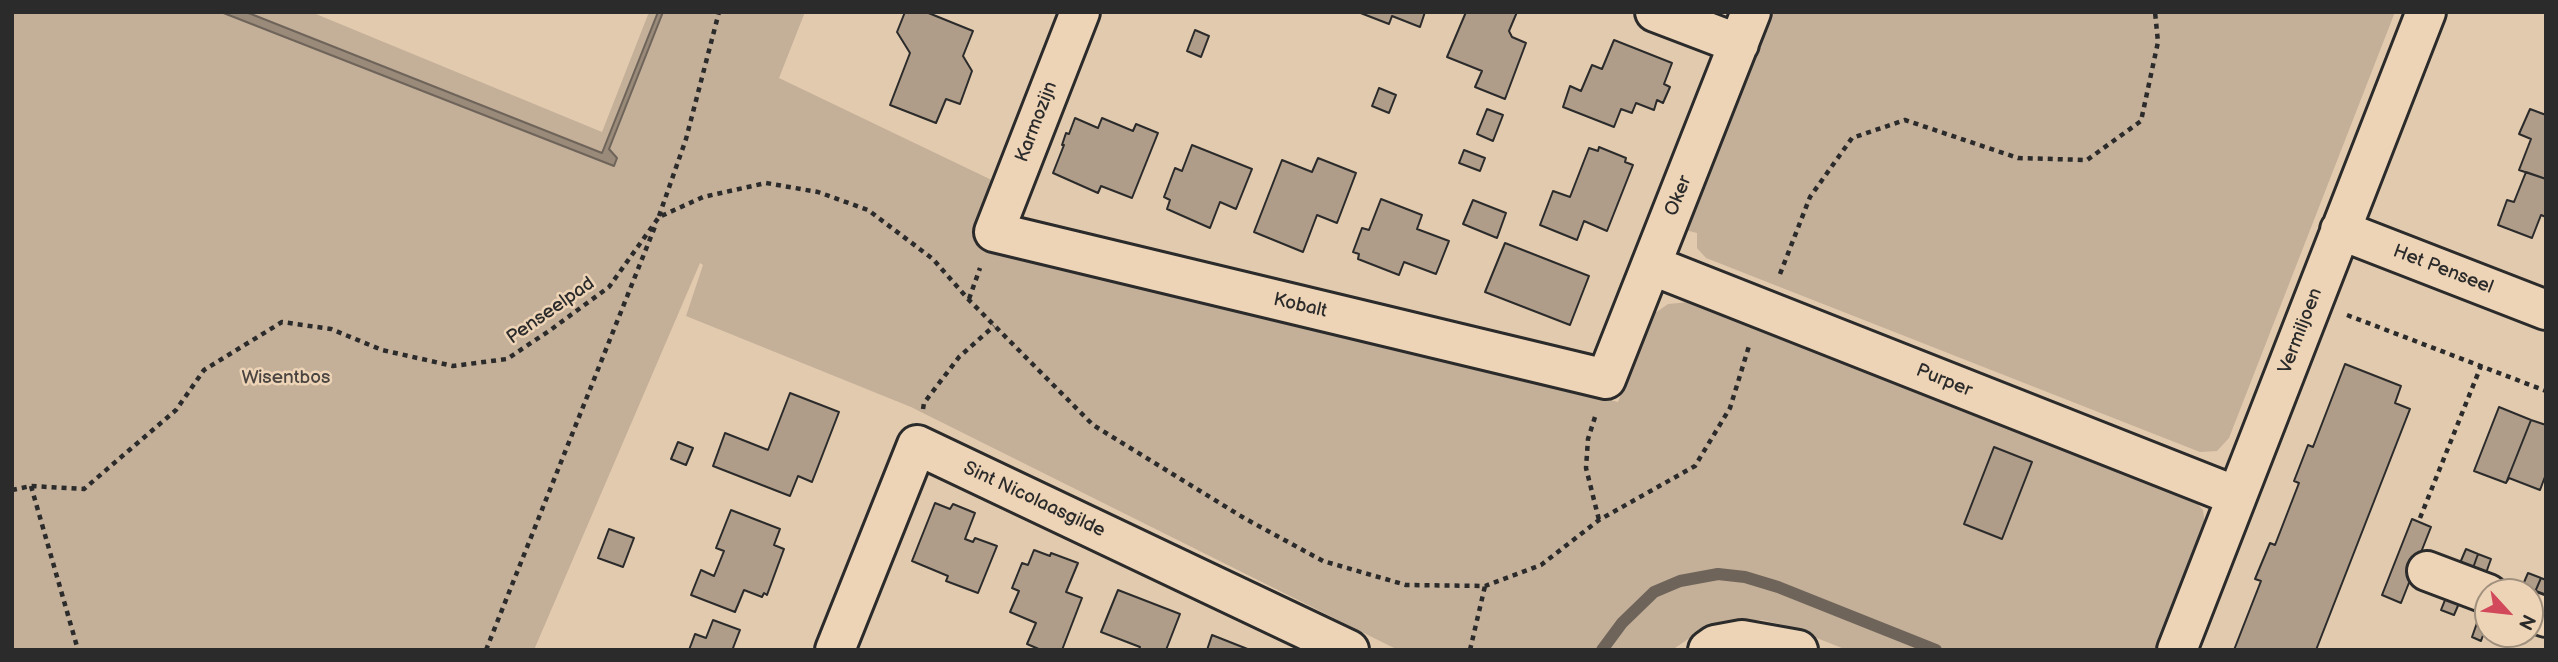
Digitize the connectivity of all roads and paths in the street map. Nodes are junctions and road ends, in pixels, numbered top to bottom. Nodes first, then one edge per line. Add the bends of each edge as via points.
1 (719, 12) edge
2 (1080, 12) edge
3 (1655, 12) edge
4 (2426, 12) edge
5 (1745, 28) edge
6 (659, 217) junction
7 (2340, 230) junction
8 (994, 232) joint
9 (1651, 265) junction
10 (969, 300) dead end
11 (2312, 301) junction
12 (2546, 310) edge
13 (994, 326) dead end
14 (2481, 366) junction
15 (1606, 379) junction
16 (2546, 391) edge
17 (918, 445) junction
18 (31, 486) junction
19 (12, 490) edge
20 (2236, 496) junction
21 (2420, 518) dead end
22 (1599, 520) dead end
23 (2427, 571) dead end
24 (1485, 586) dead end
25 (2474, 589) edge
26 (78, 650) edge
27 (486, 650) edge
28 (835, 650) edge
29 (1349, 650) edge
30 (1470, 650) edge
31 (1709, 650) edge
32 (1798, 650) edge
33 (2177, 650) edge

1 - 6 path via 687,139
2 - 8 street, Karmozijn
3 - 5 street
4 - 7 street, Vermiljoen
5 - 9 street, Oker
6 - 10 path via 703,197 766,183 818,192 867,210 933,259
6 - 18 path, Penseelpad via 610,287 507,359 453,366 382,350 331,329 282,323 204,370 176,410 84,488
6 - 27 path
7 - 11 street, Vermiljoen
7 - 12 street, Het Penseel
8 - 15 street, Kobalt
9 - 15 street, Oker
9 - 20 street, Purper
11 - 14 path
11 - 20 street, Vermiljoen
13 - 17 path via 959,357 924,403
14 - 16 path
14 - 21 path
15 - 22 path via 1588,439 1587,468
17 - 28 street
17 - 29 street, Sint Nicolaasgilde
18 - 19 path, Penseelpad
18 - 26 path
20 - 33 street, Vermiljoen
23 - 25 street
24 - 30 path
31 - 32 street via 1742,639

